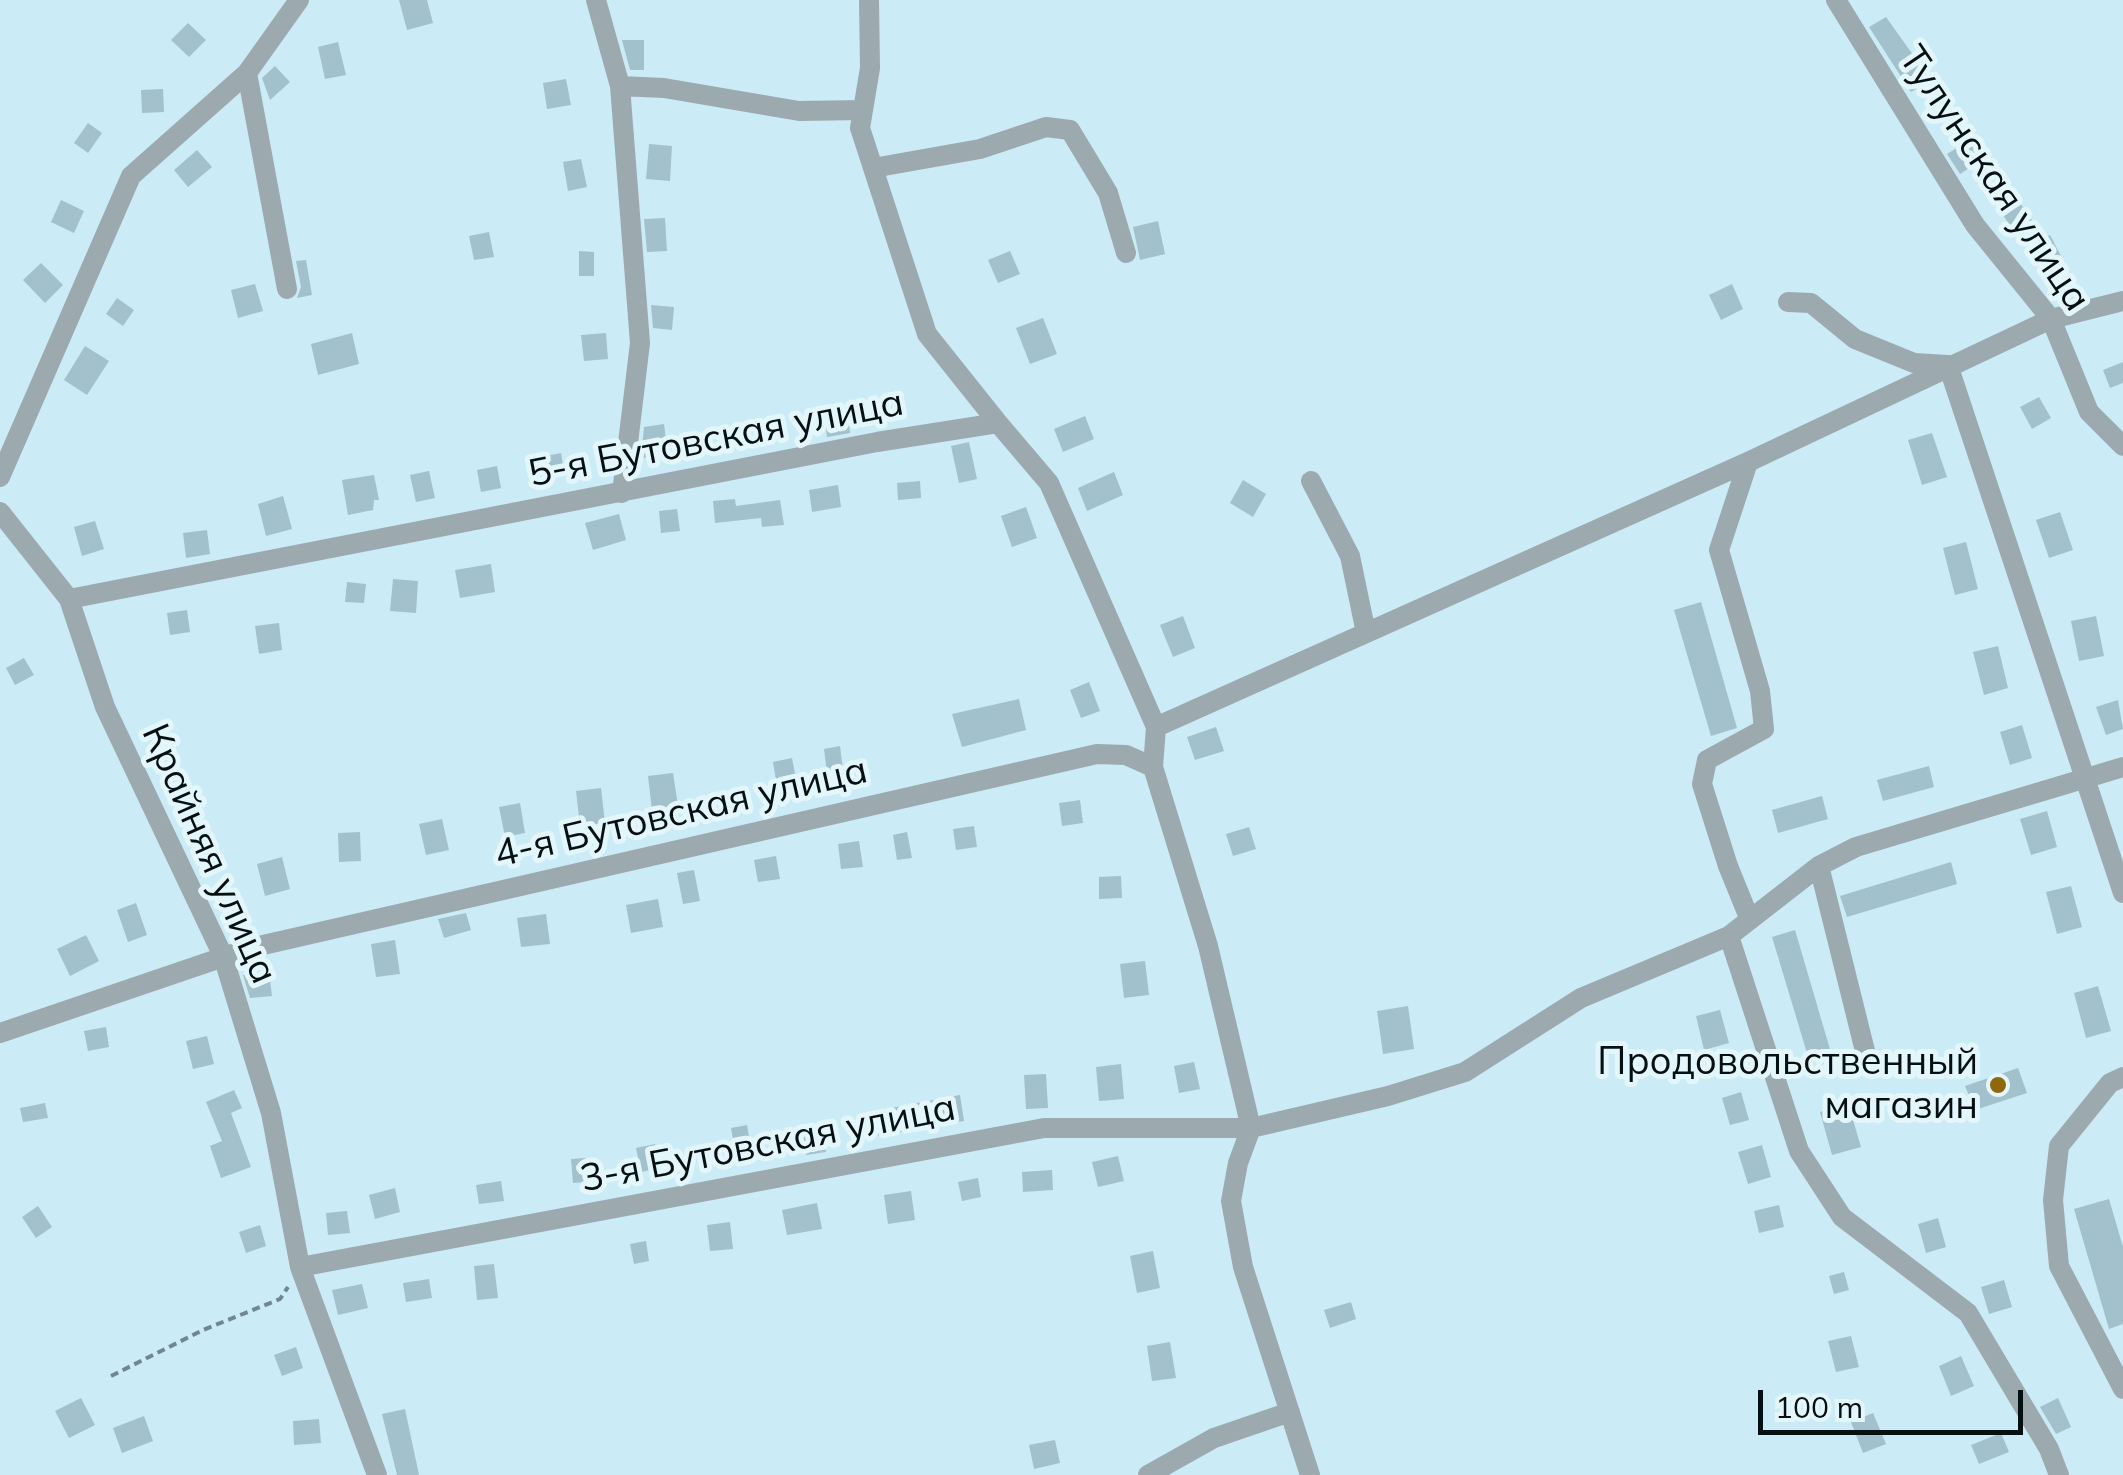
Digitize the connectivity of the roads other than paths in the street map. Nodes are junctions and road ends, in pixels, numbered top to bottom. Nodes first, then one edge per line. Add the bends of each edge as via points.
1 (596, 0) edge
2 (870, 0) edge
3 (1836, 0) edge
4 (302, 2) edge
5 (248, 73) junction
6 (620, 86) junction
7 (863, 110) junction
8 (873, 168) junction
9 (1126, 253) dead end
10 (287, 289) dead end
11 (2123, 301) edge
12 (1788, 302) dead end
13 (2051, 319) junction
14 (1948, 365) junction
15 (998, 423) junction
16 (2123, 446) edge
17 (1748, 462) junction
18 (0, 477) edge
19 (1312, 481) dead end
20 (622, 493) junction
21 (0, 512) edge
22 (69, 600) junction
23 (1366, 632) junction
24 (1156, 726) junction
25 (1153, 767) junction
26 (2123, 768) edge
27 (2084, 782) junction
28 (1819, 866) junction
29 (2123, 892) edge
30 (1750, 920) junction
31 (1729, 936) junction
32 (223, 956) junction
33 (0, 1033) edge
34 (1865, 1051) dead end
35 (2123, 1077) edge
36 (1251, 1128) junction
37 (300, 1267) junction
38 (2123, 1389) edge
39 (1290, 1412) junction
40 (377, 1475) edge
41 (1148, 1475) edge
42 (1310, 1475) edge
43 (2059, 1475) edge

1 - 6 street
2 - 7 street
3 - 13 street, Тулунская улица via 1975,225
4 - 5 street
5 - 10 street
5 - 18 street via 131,176
6 - 7 street via 798,111
6 - 20 street via 640,343
7 - 8 street via 860,128
8 - 9 street via 980,149 1046,127 1070,130 1108,193
8 - 15 street via 927,334
11 - 13 street
12 - 14 street via 1811,303 1855,339 1914,363
13 - 14 street
13 - 16 street, Тулунская улица via 2090,412
14 - 17 street
14 - 27 street
15 - 20 street, 5-я Бутовская улица
15 - 24 street via 1049,483
17 - 23 street
17 - 30 street via 1719,550 1760,691 1764,729 1707,760 1702,784
19 - 23 street via 1350,556
20 - 22 street, 5-я Бутовская улица
21 - 22 street, Крайняя улица
22 - 32 street, Крайняя улица via 105,707
23 - 24 street
24 - 25 street
25 - 32 street, 4-я Бутовская улица via 1126,754 1097,754
25 - 36 street via 1208,946
26 - 27 street, 3-я Бутовская улица
27 - 28 street, 3-я Бутовская улица via 1856,847
27 - 29 street
28 - 30 street, 3-я Бутовская улица
28 - 34 street
30 - 31 street, 3-я Бутовская улица
31 - 36 street, 3-я Бутовская улица via 1581,998 1466,1072
31 - 43 street via 1800,1151 1842,1217 1968,1312
32 - 33 street, 4-я Бутовская улица
32 - 37 street, Крайняя улица via 271,1113
35 - 38 street via 2110,1083 2058,1146 2053,1200 2059,1266
36 - 37 street, 3-я Бутовская улица via 1044,1128
36 - 39 street via 1231,1201 1242,1266
37 - 40 street, Крайняя улица
39 - 41 street via 1214,1438
39 - 42 street

